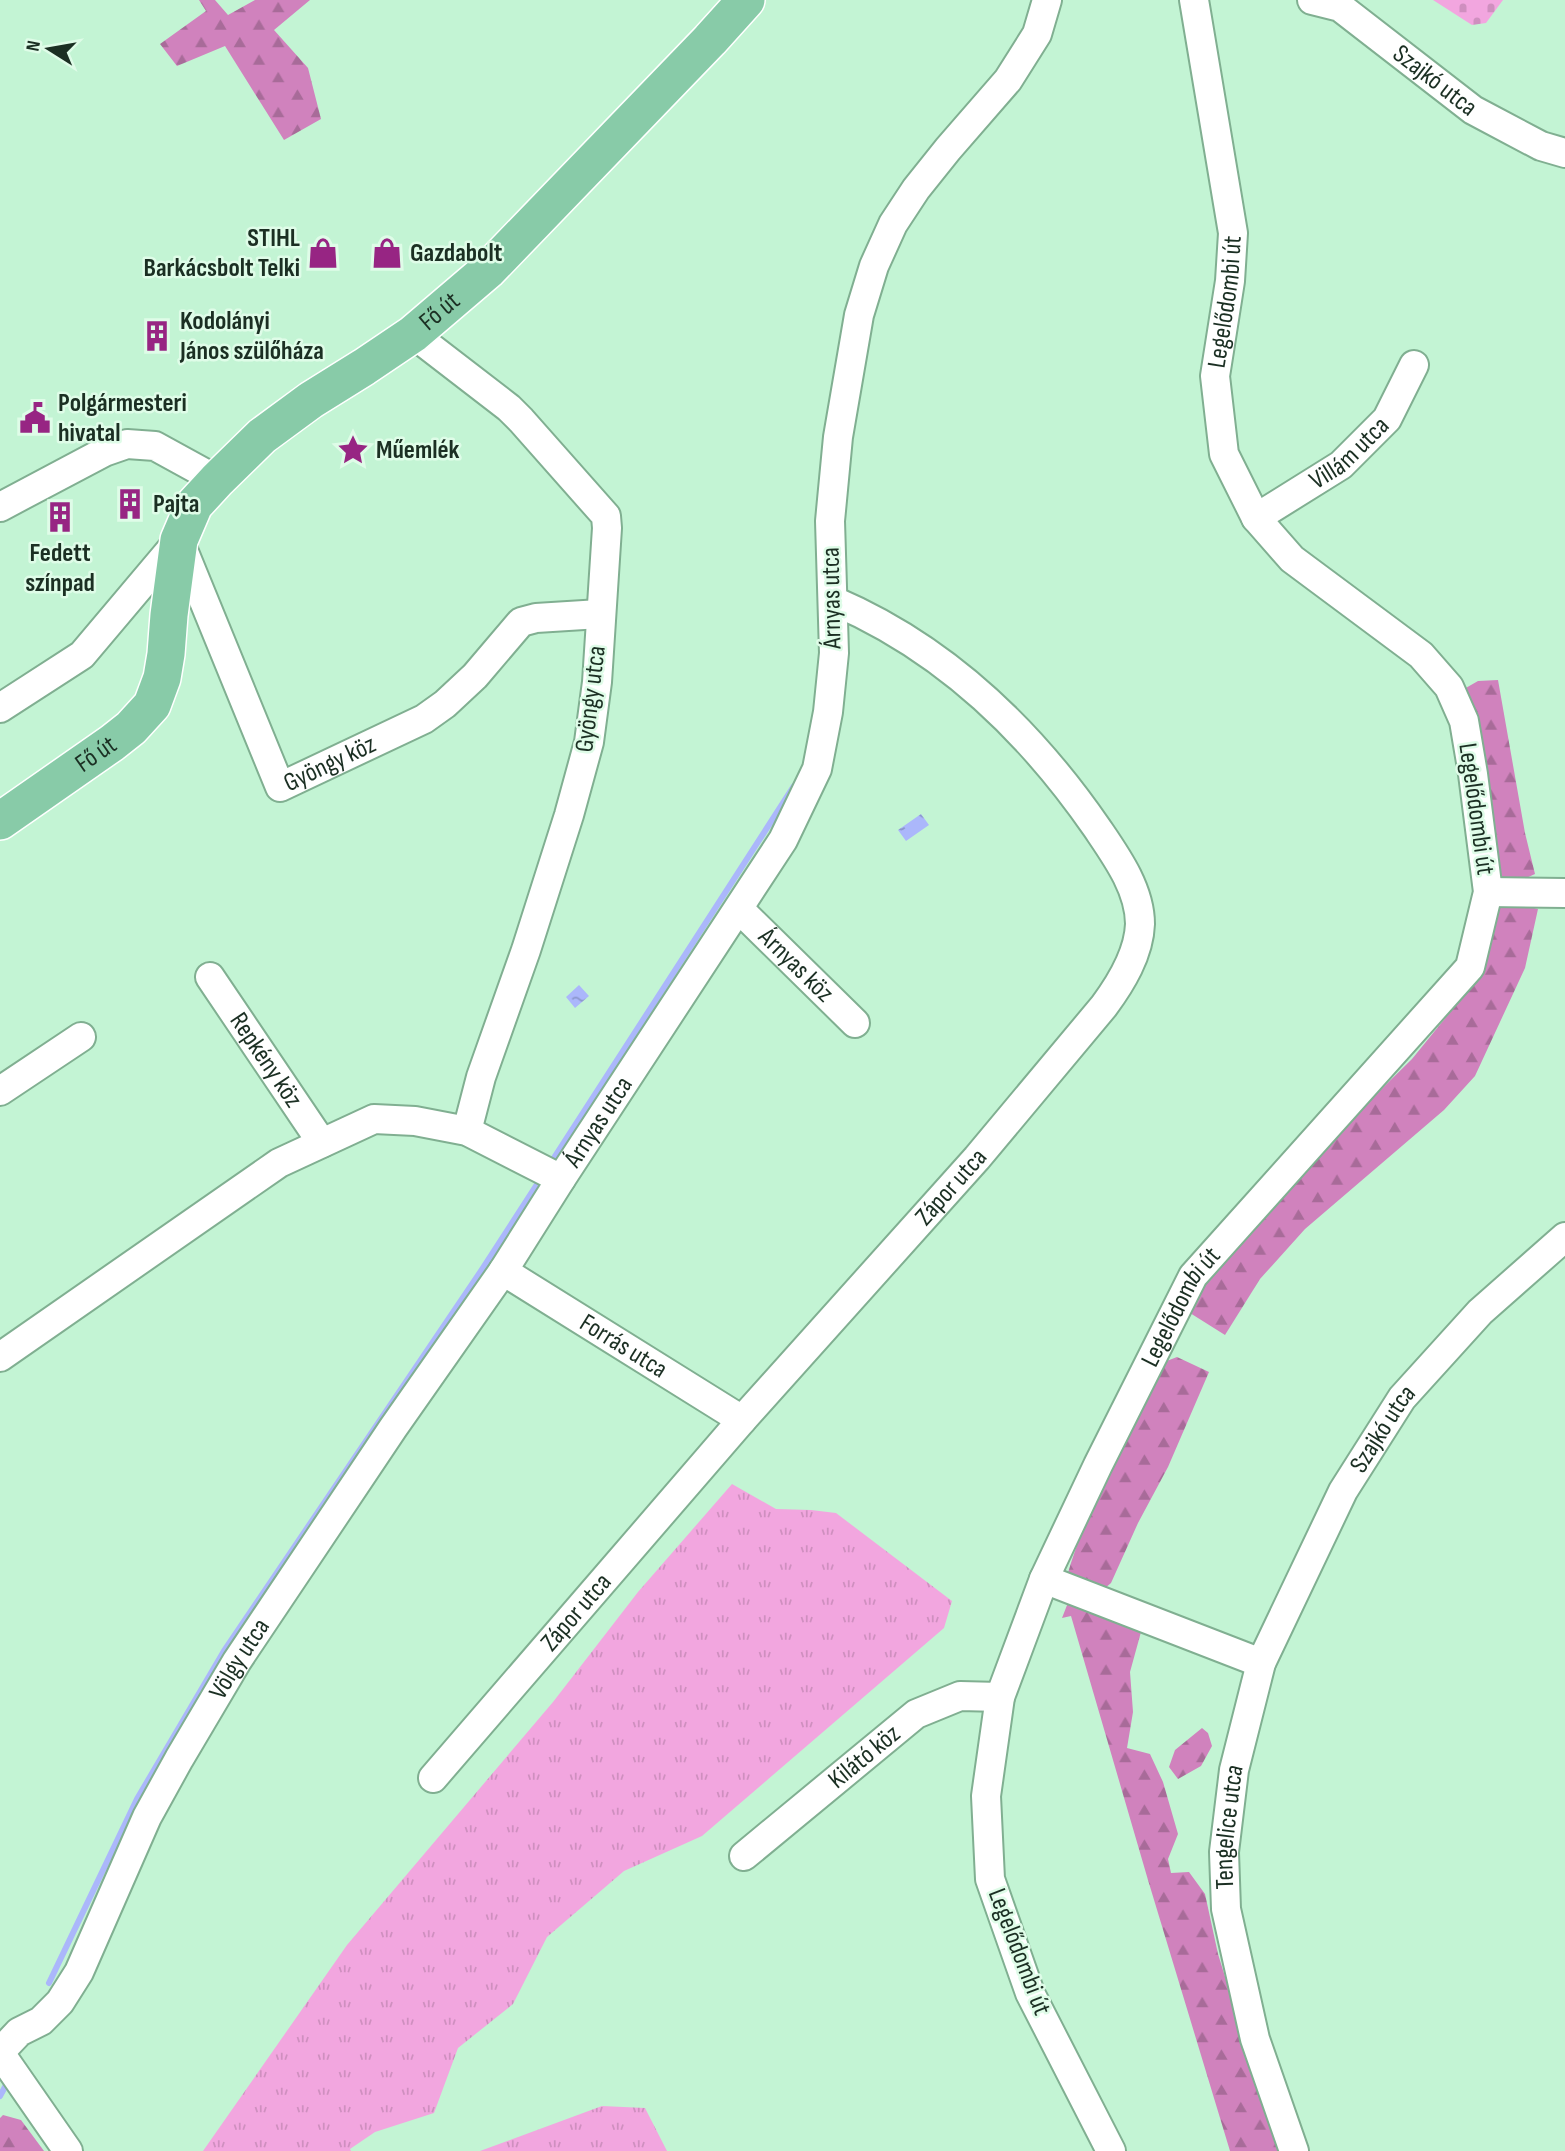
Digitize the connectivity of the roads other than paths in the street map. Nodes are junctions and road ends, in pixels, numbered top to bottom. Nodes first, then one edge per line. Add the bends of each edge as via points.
1 (746, 0) edge
2 (1047, 0) edge
3 (1194, 0) edge
4 (1312, 0) edge
5 (1565, 153) edge
6 (413, 334) junction
7 (1415, 365) dead end
8 (217, 480) junction
9 (0, 508) edge
10 (1256, 518) junction
11 (178, 540) junction
12 (834, 601) junction
13 (600, 614) junction
14 (0, 708) edge
15 (0, 821) edge
16 (1488, 892) junction
17 (1565, 892) edge
18 (739, 909) junction
19 (209, 977) dead end
20 (855, 1023) dead end
21 (81, 1037) dead end
22 (0, 1091) edge
23 (467, 1132) junction
24 (322, 1143) junction
25 (561, 1179) junction
26 (1565, 1237) edge
27 (503, 1271) junction
28 (0, 1357) edge
29 (742, 1420) junction
30 (1044, 1579) junction
31 (1261, 1663) junction
32 (1000, 1697) junction
33 (433, 1778) dead end
34 (744, 1856) dead end
35 (0, 2052) edge
36 (68, 2151) edge
37 (1111, 2151) edge
38 (1294, 2151) edge

1 - 6 main road, Fő út via 488,270
2 - 12 street, Árnyas utca via 1037,34 1008,80 916,189 874,266 859,315 838,437 830,521
3 - 10 street, Legelődombi út via 1233,233 1215,376 1224,454
4 - 5 street, Szajkó utca via 1340,7 1472,110 1541,146
6 - 8 main road, Fő út via 262,436
6 - 13 street, Gyöngy utca via 515,414 606,516
7 - 10 street, Villám utca via 1387,419 1341,465
8 - 9 street via 155,446 127,444
8 - 11 main road, Fő út via 194,505
10 - 16 street, Legelődombi út via 1292,559 1421,655 1450,687 1464,721
11 - 13 street, Gyöngy köz via 280,788 424,719 475,676 520,622
11 - 14 street, Fő út via 82,655
11 - 15 main road, Fő út via 166,654 152,705 112,743
12 - 18 street, Árnyas utca via 831,688 817,769 783,840
12 - 29 street, Zápor utca via 867,615 944,664 1029,740 1110,847 1136,894 1140,924 1136,948 1104,1006 977,1158
13 - 23 street, Gyöngy utca via 589,743
16 - 17 street
16 - 30 street, Legelődombi út via 1470,967 1193,1276
18 - 20 street, Árnyas köz
18 - 25 street, Árnyas utca
19 - 24 street, Repkény köz
21 - 22 street
23 - 24 street, Árnyas utca via 415,1121 374,1119
23 - 25 street, Árnyas utca
24 - 28 street, Árnyas utca via 279,1163
25 - 27 street, Árnyas utca
26 - 31 street, Szajkó utca via 1480,1312 1402,1398 1343,1491
27 - 29 street, Forrás utca
27 - 35 street, Völgy utca via 237,1661 147,1817 79,1972 61,2002
29 - 33 street, Zápor utca
30 - 31 street
30 - 32 street, Legelődombi út
31 - 38 street, Tengelice utca via 1234,1770 1224,1852 1226,1909 1255,2039
32 - 34 street, Kilátó köz via 960,1696 916,1714
32 - 37 street, Legelődombi út via 986,1796 990,1879 1030,1993
35 - 36 street

